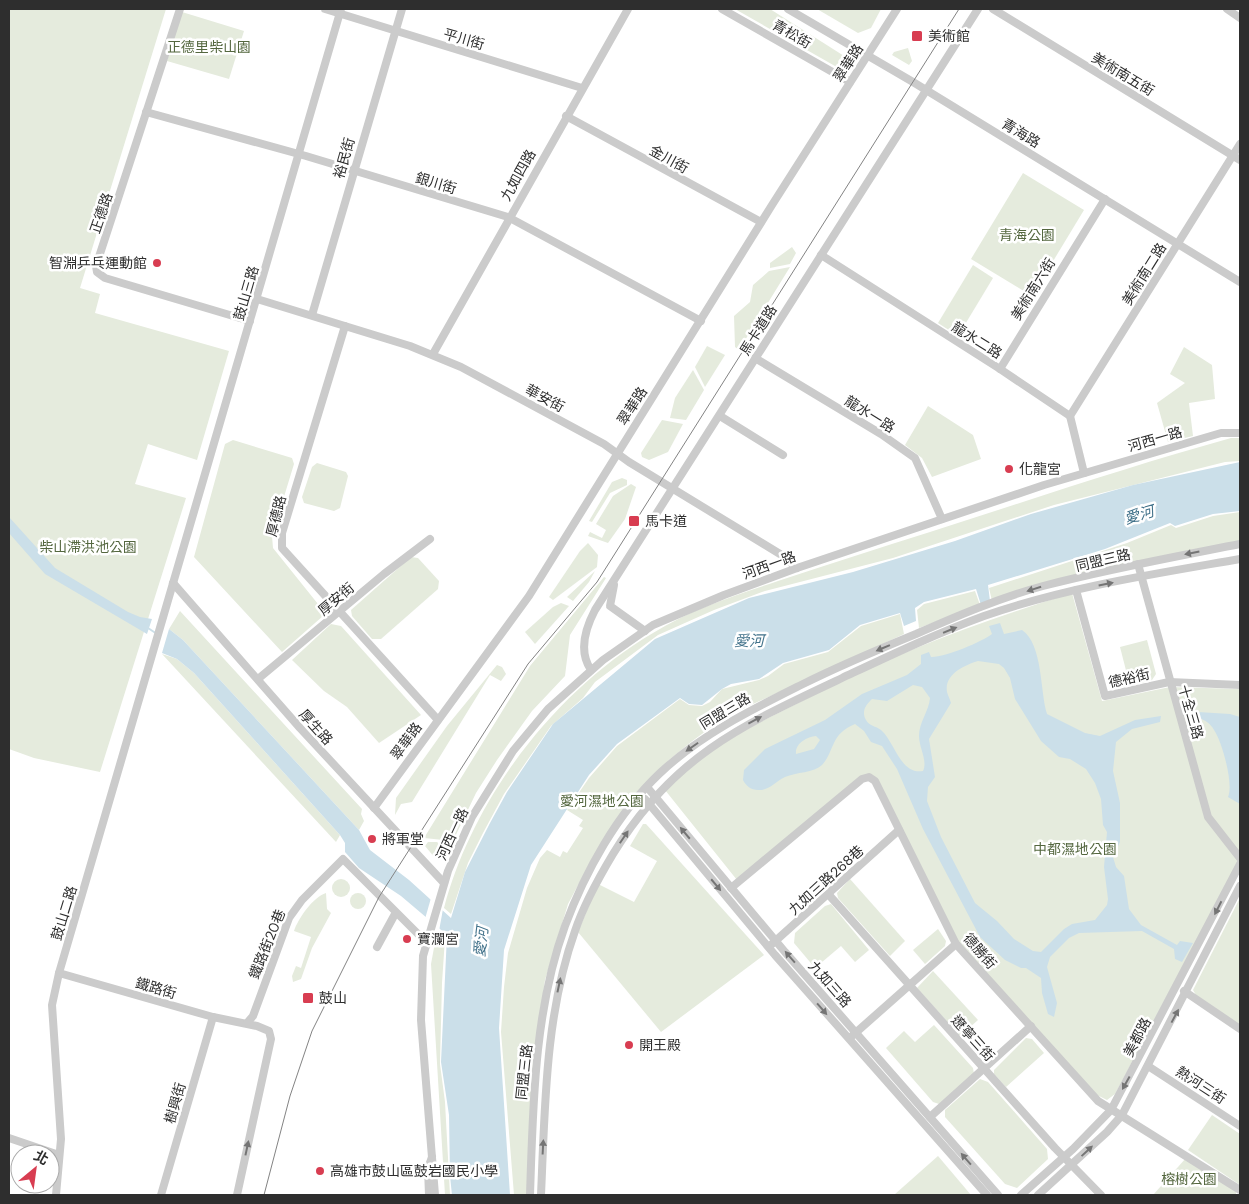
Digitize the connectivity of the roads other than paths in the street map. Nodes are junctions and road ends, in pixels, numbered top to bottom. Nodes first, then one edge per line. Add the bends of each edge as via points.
1 (180, 9) edge
2 (325, 9) edge
3 (402, 9) edge
4 (628, 9) edge
5 (722, 9) edge
6 (788, 9) edge
7 (897, 9) edge
8 (978, 9) edge
9 (992, 9) edge
10 (1227, 9) edge
11 (340, 11) edge
12 (1240, 18) edge
13 (395, 30) junction
14 (868, 56) junction
15 (850, 82) junction
16 (582, 88) junction
17 (926, 90) junction
18 (146, 112) junction
19 (566, 116) junction
20 (1240, 144) edge
21 (299, 154) junction
22 (1237, 158) edge
23 (353, 170) junction
24 (1105, 199) junction
25 (508, 218) junction
26 (762, 222) junction
27 (1178, 244) junction
28 (821, 256) junction
29 (1240, 282) edge
30 (257, 299) junction
31 (312, 315) junction
32 (250, 321) junction
33 (701, 321) junction
34 (345, 326) junction
35 (434, 354) junction
36 (755, 358) junction
37 (1000, 369) junction
38 (720, 416) junction
39 (1070, 416) junction
40 (1240, 433) edge
41 (618, 454) junction
42 (783, 455) dead end
43 (1084, 472) junction
44 (673, 489) junction
45 (942, 519) junction
46 (430, 539) dead end
47 (1240, 544) edge
48 (1240, 559) edge
49 (1138, 564) junction
50 (797, 568) junction
51 (619, 572) junction
52 (1140, 577) junction
53 (173, 583) junction
54 (1076, 590) junction
55 (339, 613) junction
56 (645, 631) junction
57 (591, 670) junction
58 (258, 680) junction
59 (1169, 682) junction
60 (1240, 685) edge
61 (438, 720) junction
62 (647, 787) junction
63 (641, 794) junction
64 (655, 796) junction
65 (648, 803) junction
66 (374, 808) junction
67 (899, 830) junction
68 (599, 855) junction
69 (1240, 858) edge
70 (609, 861) junction
71 (1240, 864) edge
72 (444, 883) junction
73 (1240, 886) edge
74 (731, 888) junction
75 (829, 895) junction
76 (395, 914) junction
77 (564, 928) junction
78 (574, 932) junction
79 (776, 941) junction
80 (428, 944) junction
81 (956, 944) junction
82 (377, 947) dead end
83 (769, 948) junction
84 (59, 973) junction
85 (908, 985) junction
86 (1178, 987) junction
87 (1186, 993) junction
88 (213, 1017) junction
89 (247, 1023) junction
90 (1031, 1026) junction
91 (1240, 1029) edge
92 (856, 1033) junction
93 (849, 1039) junction
94 (1148, 1066) junction
95 (983, 1069) junction
96 (1112, 1110) junction
97 (1122, 1115) junction
98 (930, 1117) junction
99 (1240, 1126) edge
100 (9, 1138) edge
101 (27, 1144) edge
102 (60, 1147) edge
103 (433, 1155) junction
104 (1063, 1158) junction
105 (1071, 1166) junction
106 (1240, 1190) edge
107 (161, 1195) edge
108 (236, 1195) edge
109 (429, 1195) edge
110 (435, 1195) edge
111 (530, 1195) edge
112 (541, 1195) edge
113 (987, 1195) edge
114 (998, 1195) edge
115 (1022, 1195) edge
116 (1038, 1195) edge
117 (1101, 1195) edge

1 - 18 street, 正德路
2 - 11 street, 平川街
3 - 13 street, 裕民街
4 - 16 street, 九如四路
5 - 15 street, 青松街
6 - 14 street, 青海路
7 - 14 street, 翠華路
8 - 17 street, 馬卡道路
9 - 22 street, 美術南五街
10 - 12 street
11 - 13 street, 平川街
11 - 21 street, 鼓山三路
13 - 16 street, 平川街
13 - 23 street, 裕民街
14 - 15 street, 翠華路
14 - 17 street, 青海路
15 - 26 street, 翠華路
16 - 19 street, 九如四路
17 - 24 street, 青海路
17 - 28 street, 馬卡道路
18 - 21 street, 銀川街
18 - 32 street, 正德路 via 96,266 97,272 105,278
19 - 25 street, 九如四路
19 - 26 street, 金川街
20 - 22 street, 美術南二路
21 - 23 street, 銀川街
21 - 30 street, 鼓山三路
22 - 27 street, 美術南二路
23 - 25 street, 銀川街
23 - 31 street, 裕民街
24 - 27 street, 青海路
24 - 37 street, 美術南六街
25 - 33 street, 銀川街
25 - 35 street, 九如四路
26 - 33 street, 翠華路
27 - 29 street, 青海路
27 - 39 street, 美術南二路
28 - 36 street, 馬卡道路
28 - 37 street, 龍水二路
30 - 31 street, 華安街
30 - 32 street, 鼓山三路
31 - 34 street, 華安街
32 - 53 street, 鼓山三路
33 - 41 street, 翠華路
34 - 35 street, 華安街
34 - 55 street, 厚德路 via 281,543 285,553
35 - 41 street, 華安街
36 - 38 street, 馬卡道路
36 - 45 street, 龍水一路 via 915,458
37 - 39 street, 龍水二路
38 - 42 street
38 - 44 street, 馬卡道路
39 - 43 street
40 - 43 street, 河西一路 via 1221,433
41 - 44 street, 華安街
41 - 61 street, 翠華路 via 529,596
43 - 45 street, 河西一路
44 - 50 street, 華安街 via 780,554
44 - 51 street, 馬卡道路
45 - 50 street, 河西一路
46 - 55 street, 厚安街
47 -> 49 street, 同盟三路
48 - 52 street, 同盟三路
49 - 52 street, 十全三路
49 -> 62 street, 同盟三路 via 1042,586 982,606 828,671 712,733 680,755
50 - 56 street, 河西一路 via 724,595
51 - 56 street via 610,606
51 - 57 street, 馬卡道路 via 586,629 585,658
54 -> 52 street, 同盟三路
52 - 59 street, 十全三路
53 - 58 street, 厚生路
53 - 84 street, 鼓山二路
54 - 59 street, 德裕街 via 1104,696
64 -> 54 street, 同盟三路 via 688,763 756,719 912,645 986,616
55 - 58 street, 厚安街
55 - 61 street, 厚德路
56 - 57 street, 河西一路
57 - 72 street, 河西一路 via 537,721 502,766 472,817
58 - 66 street, 厚生路
59 - 60 street, 德裕街
59 - 69 street, 十全三路 via 1208,817
61 - 66 street, 翠華路
62 - 63 street, 同盟三路
62 - 64 street, 九如三路
63 - 65 street, 九如三路
63 - 68 street, 同盟三路
64 - 65 street, 同盟三路
74 -> 64 street, 九如三路
70 -> 65 street, 同盟三路
65 -> 83 street, 九如三路
66 - 72 street, 厚生路
67 - 74 street, 德勝街 via 875,781 869,777 862,779
67 - 75 street, 九如三路268巷
67 - 81 street, 德勝街
68 - 70 street
68 - 77 street, 同盟三路
70 - 78 street, 同盟三路
71 -> 86 street, 美都路
72 - 80 street, 河西一路
73 - 87 street, 美都路
74 - 79 street, 九如三路
75 - 79 street, 九如三路268巷
75 - 85 street, 遼寧三街
76 - 80 street
76 - 82 street
76 - 89 street, 鐵路街20巷 via 343,859 302,900 289,918 253,1016
77 - 78 street
77 - 111 street, 同盟三路 via 550,978 538,1055
112 -> 78 street, 同盟三路 via 548,1059 560,979
79 - 83 street, 九如三路268巷
92 -> 79 street, 九如三路
80 - 103 street via 423,956 421,1020
81 - 85 street
81 - 90 street, 德勝街
83 -> 93 street, 九如三路
84 - 88 street, 鐵路街
84 - 102 street, 鼓山二路 via 52,1006
85 - 92 street
85 - 95 street, 遼寧三街
86 - 87 street
86 -> 96 street, 美都路
87 - 91 street
94 -> 87 street, 美都路
88 - 89 street, 鐵路街 via 238,1024
88 - 107 street, 樹興街
108 -> 89 street, 鐵路街 via 271,1039 264,1028
90 - 95 street
90 - 96 street, 德勝街 via 1098,1101
92 - 93 street
92 - 98 street, 九如三路
93 - 113 street, 九如三路
94 - 97 street, 美都路
94 - 99 street, 熱河三街
95 - 98 street
95 - 104 street, 遼寧三街
96 - 97 street, 德勝街
96 - 104 street, 美都路
105 -> 97 street, 美都路
97 - 106 street, 德勝街
114 -> 98 street, 九如三路
100 - 101 street
103 - 109 street via 428,1168
103 - 110 street
104 - 105 street, 遼寧三街
104 - 115 street, 美都路
105 - 116 street, 美都路
105 - 117 street, 遼寧三街

